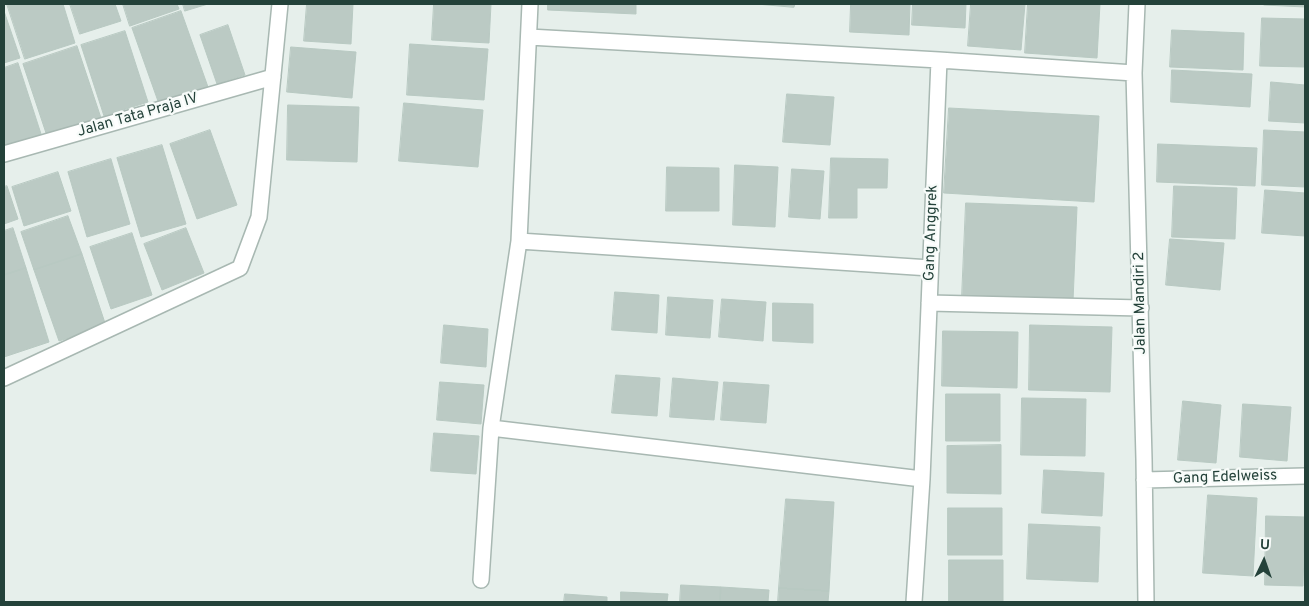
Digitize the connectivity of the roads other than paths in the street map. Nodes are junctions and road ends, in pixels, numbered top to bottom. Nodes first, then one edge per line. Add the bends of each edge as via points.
1 (280, 4) edge
2 (530, 4) edge
3 (1137, 4) edge
4 (529, 37) junction
5 (939, 60) junction
6 (1134, 73) junction
7 (273, 77) junction
8 (4, 154) edge
9 (519, 241) junction
10 (930, 268) junction
11 (929, 303) junction
12 (1141, 308) junction
13 (4, 378) edge
14 (491, 428) junction
15 (1305, 476) edge
16 (922, 479) junction
17 (1144, 480) junction
18 (481, 580) dead end
19 (914, 602) edge
20 (1146, 602) edge

1 - 7 street
2 - 4 street
3 - 6 street, Jalan Mandiri 2
4 - 5 street
4 - 9 street
5 - 6 street
5 - 10 street, Gang Anggrek
6 - 12 street, Jalan Mandiri 2
7 - 8 street, Jalan Tata Praja IV
7 - 13 street via 259,217 240,268
9 - 10 street
9 - 14 street
10 - 11 street, Gang Anggrek
11 - 12 street
11 - 16 street, Gang Anggrek
12 - 17 street, Jalan Mandiri 2
14 - 16 street
14 - 18 street
15 - 17 street, Gang Edelweiss
16 - 19 street, Gang Anggrek
17 - 20 street, Jalan Mandiri 2

